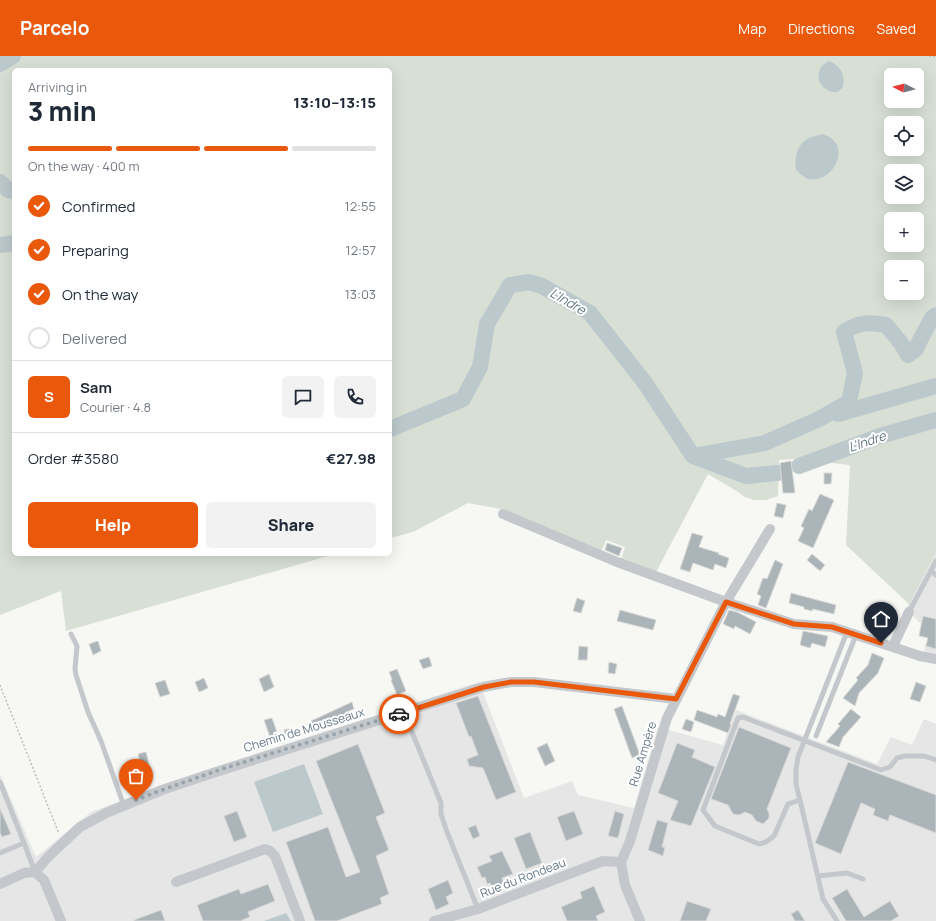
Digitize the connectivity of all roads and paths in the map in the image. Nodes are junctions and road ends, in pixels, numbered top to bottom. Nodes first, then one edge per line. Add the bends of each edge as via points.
1 (929, 56) edge
2 (936, 57) edge
3 (503, 514) dead end
4 (770, 529) dead end
5 (936, 561) edge
6 (930, 571) junction
7 (936, 574) edge
8 (726, 602) junction
9 (909, 612) joint
10 (72, 634) dead end
11 (852, 634) junction
12 (894, 646) junction
13 (936, 659) edge
14 (0, 685) edge
15 (676, 699) junction
16 (412, 732) dead end
17 (816, 736) dead end
18 (804, 740) junction
19 (936, 760) edge
20 (0, 782) edge
21 (800, 800) junction
22 (124, 806) junction
23 (24, 843) junction
24 (62, 844) junction
25 (0, 853) edge
26 (621, 862) junction
27 (35, 872) junction
28 (818, 876) junction
29 (863, 879) dead end
30 (176, 882) dead end
31 (0, 884) edge
32 (478, 909) junction
33 (452, 919) edge
34 (61, 921) edge
35 (300, 921) edge
36 (434, 921) edge
37 (640, 921) edge
38 (837, 921) edge

1 - 2 path
3 - 8 street via 617,562
4 - 8 street, Rue Ampère
5 - 6 lane
6 - 7 lane
6 - 9 lane
8 - 11 street via 794,624 832,627
8 - 15 street, Rue Ampère
9 - 12 street
10 - 22 lane via 77,646 76,675
11 - 12 street
11 - 17 lane
11 - 18 lane
12 - 13 street
14 - 24 path
15 - 22 street, Chemin de Mousseaux via 534,682 511,682 484,687 225,768
15 - 26 street, Rue Ampère via 667,718 630,841
16 - 32 lane via 441,803 441,814 447,832
18 - 19 lane via 881,770 890,767 897,758 905,756 924,756
18 - 21 lane via 796,768
18 - 21 lane via 743,717 738,718 703,810 715,826 759,844 774,836 788,804
20 - 23 lane
21 - 28 lane
22 - 24 street, Chemin de Mousseaux via 80,828
23 - 25 lane
23 - 27 lane
24 - 27 street, Chemin de Mousseaux
26 - 32 street, Rue du Rondeau via 603,861
26 - 37 street via 625,884
27 - 31 street via 24,873
27 - 34 street via 44,880
28 - 29 lane via 847,873
28 - 38 lane via 823,899
30 - 35 street via 265,849 275,856
32 - 33 street, Rue du Rondeau
33 - 36 street, Rue du Rondeau

